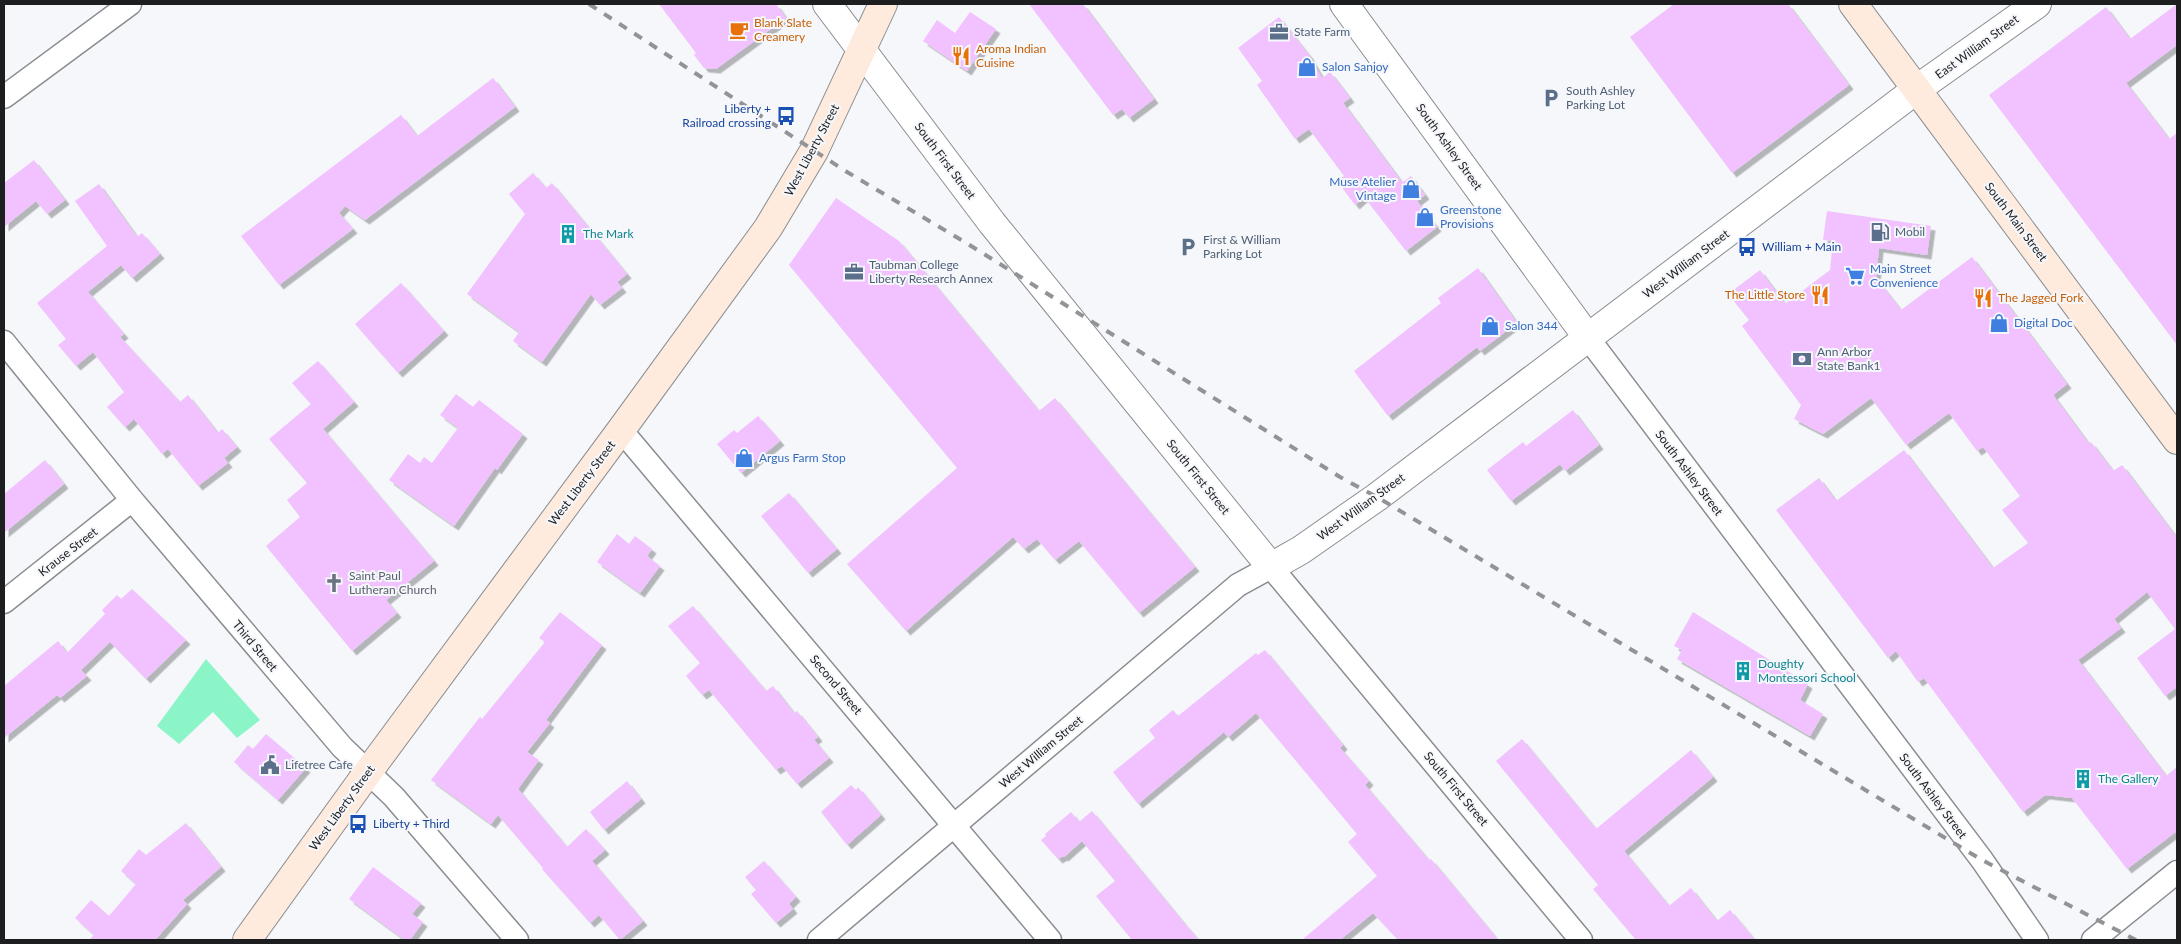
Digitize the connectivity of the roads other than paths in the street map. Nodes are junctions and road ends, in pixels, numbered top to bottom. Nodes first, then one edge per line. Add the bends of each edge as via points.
1 (130, 4) edge
2 (827, 4) edge
3 (882, 4) edge
4 (1344, 4) edge
5 (1853, 4) edge
6 (2037, 4) edge
7 (861, 50) junction
8 (1917, 90) junction
9 (4, 98) edge
10 (1588, 338) junction
11 (4, 342) edge
12 (621, 430) junction
13 (2177, 440) edge
14 (132, 500) junction
15 (1271, 567) junction
16 (4, 602) edge
17 (368, 772) junction
18 (955, 826) junction
19 (2177, 872) edge
20 (247, 940) edge
21 (517, 940) edge
22 (819, 940) edge
23 (1050, 940) edge
24 (1581, 940) edge
25 (2037, 940) edge
26 (2093, 940) edge

1 - 9 street
2 - 7 street, South First Street
3 - 7 main road, West Liberty Street
4 - 10 street, South Ashley Street
5 - 8 main road, South Main Street
6 - 8 street, East William Street
7 - 12 main road, West Liberty Street via 814,151 768,228
7 - 15 street, South First Street via 992,222
8 - 10 street, West William Street
8 - 13 main road, South Main Street
10 - 15 street, West William Street via 1377,497
10 - 25 street, South Ashley Street via 1982,860
11 - 14 street, Third Street
12 - 17 main road, West Liberty Street
12 - 18 street, Second Street
14 - 16 street, Krause Street
14 - 17 street, Third Street via 342,747
15 - 18 street, West William Street via 1238,585
15 - 24 street, South First Street
17 - 20 main road, West Liberty Street
17 - 21 street, Third Street via 394,797
18 - 22 street, West William Street
18 - 23 street, Second Street
19 - 26 street

